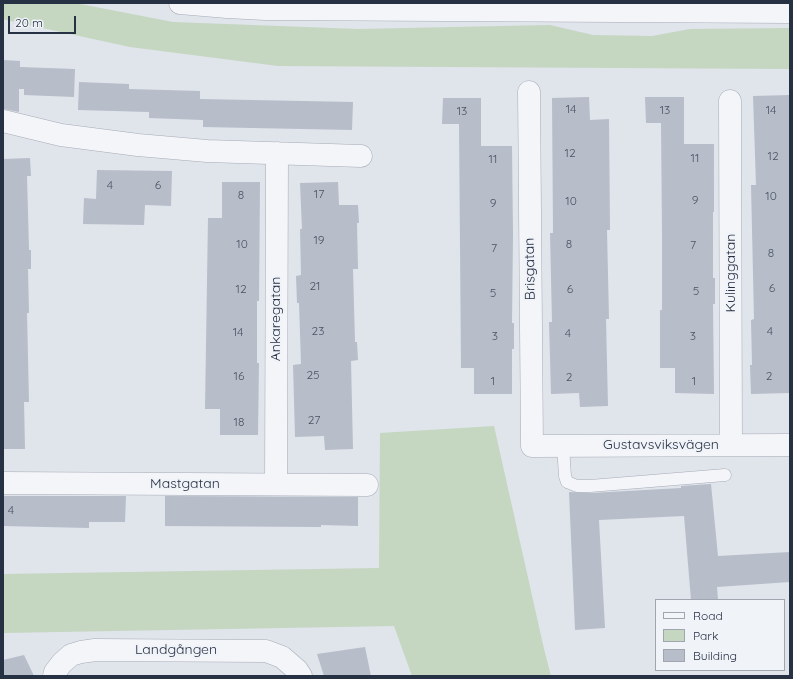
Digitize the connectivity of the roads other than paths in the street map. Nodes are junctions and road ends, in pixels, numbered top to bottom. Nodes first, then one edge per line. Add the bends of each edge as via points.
1 (180, 3) edge
2 (503, 6) edge
3 (790, 12) edge
4 (529, 92) dead end
5 (730, 100) dead end
6 (3, 121) edge
7 (277, 153) junction
8 (361, 156) dead end
9 (731, 445) junction
10 (790, 445) edge
11 (532, 446) joint
12 (563, 446) junction
13 (725, 475) dead end
14 (3, 483) edge
15 (276, 484) junction
16 (367, 485) dead end
17 (54, 676) edge
18 (301, 676) edge

1 - 2 street via 265,9
2 - 3 street
4 - 11 street, Brisgatan
5 - 9 street, Kulinggatan
6 - 7 street via 61,135 138,145 207,151
7 - 8 street
7 - 15 street, Ankaregatan
9 - 10 street, Gustavsviksvägen
9 - 12 street, Gustavsviksvägen
11 - 12 street, Gustavsviksvägen
12 - 13 lane via 567,482 577,486
14 - 15 street, Mastgatan
15 - 16 street, Mastgatan
17 - 18 street, Landgången via 71,655 95,650 266,651 282,657

